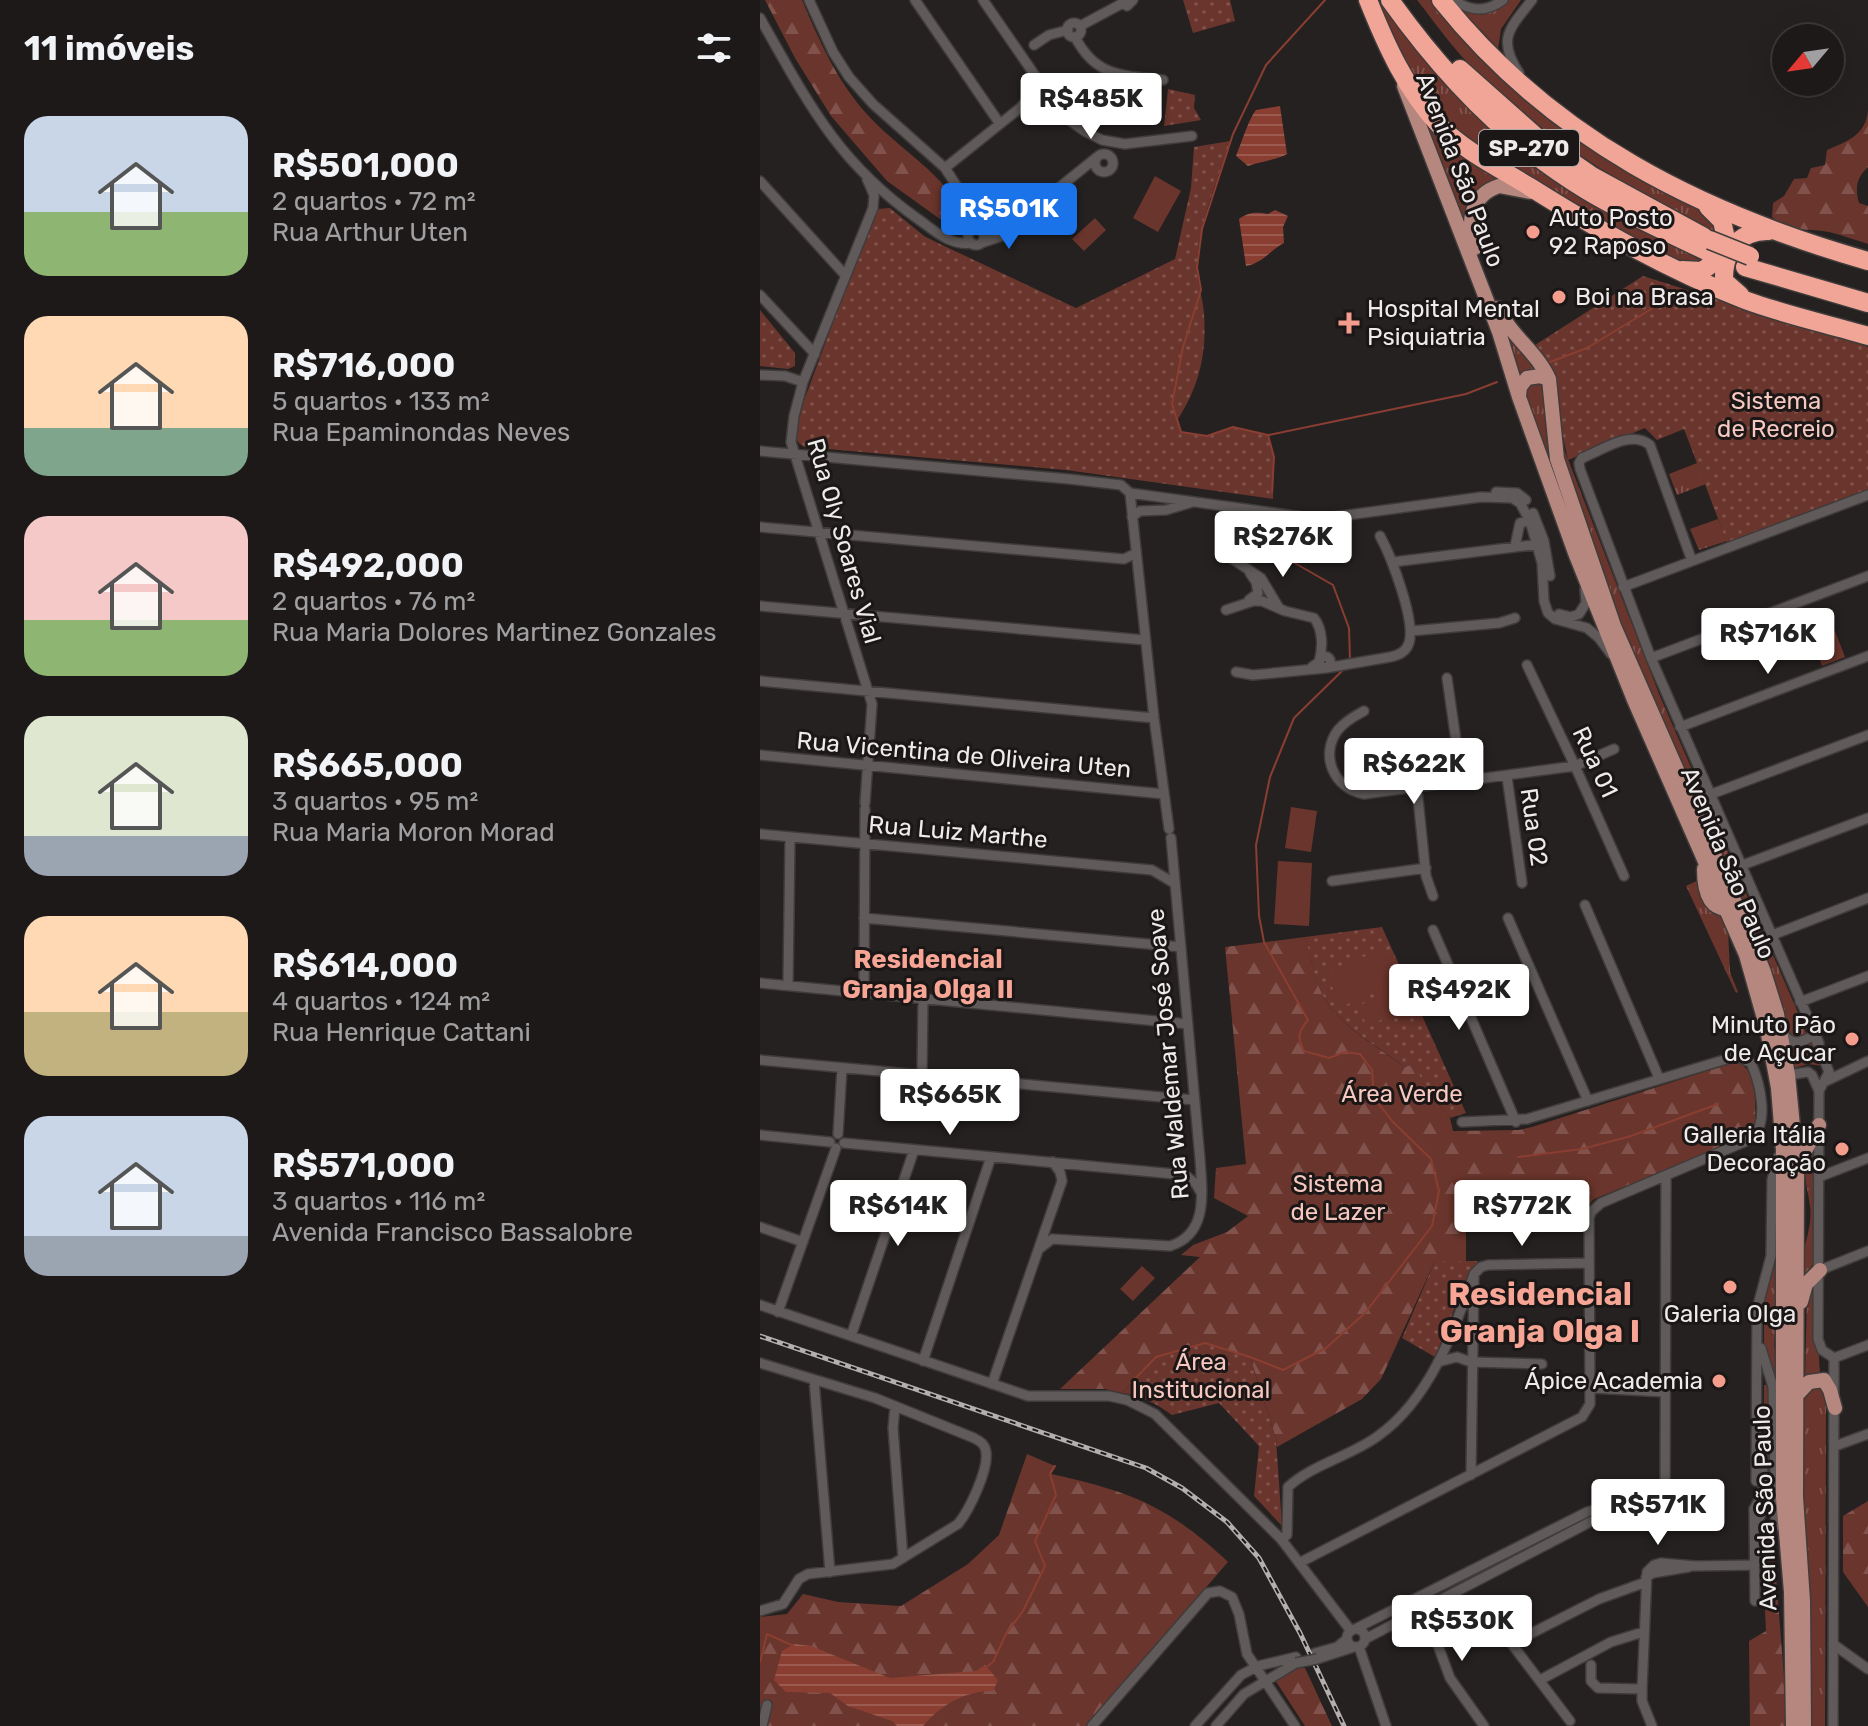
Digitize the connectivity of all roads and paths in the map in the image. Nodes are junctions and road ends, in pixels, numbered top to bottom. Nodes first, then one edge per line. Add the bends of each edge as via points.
1 (809, 0) edge
2 (915, 0) edge
3 (983, 0) edge
4 (1368, 0) edge
5 (1390, 0) edge
6 (1404, 0) edge
7 (1441, 0) edge
8 (1453, 0) edge
9 (1503, 0) edge
10 (1532, 0) edge
11 (1126, 1) edge
12 (760, 18) edge
13 (1071, 33) junction
14 (1034, 45) dead end
15 (1395, 63) junction
16 (1163, 80) dead end
17 (1532, 93) junction
18 (1029, 97) dead end
19 (1000, 124) junction
20 (1192, 136) dead end
21 (1094, 163) dead end
22 (945, 168) junction
23 (867, 179) junction
24 (760, 181) edge
25 (1551, 200) junction
26 (1699, 200) junction
27 (895, 203) junction
28 (873, 208) junction
29 (1775, 231) junction
30 (976, 235) junction
31 (1708, 246) junction
32 (1868, 261) edge
33 (1748, 262) junction
34 (1672, 269) junction
35 (845, 275) junction
36 (760, 295) edge
37 (1868, 295) edge
38 (1748, 301) junction
39 (1868, 303) edge
40 (1868, 336) edge
41 (815, 354) junction
42 (760, 375) edge
43 (1549, 379) junction
44 (803, 382) junction
45 (1519, 397) junction
46 (760, 451) edge
47 (793, 452) junction
48 (1130, 493) junction
49 (1868, 495) edge
50 (1198, 501) junction
51 (1132, 517) junction
52 (1533, 520) junction
53 (760, 527) edge
54 (819, 532) junction
55 (1380, 536) dead end
56 (1537, 543) junction
57 (1515, 546) junction
58 (1136, 553) junction
59 (1575, 553) junction
60 (1231, 558) dead end
61 (1692, 561) junction
62 (1393, 562) junction
63 (1242, 565) junction
64 (1550, 574) junction
65 (1868, 576) edge
66 (1623, 587) junction
67 (1271, 590) junction
68 (1262, 598) junction
69 (760, 606) edge
70 (1226, 610) dead end
71 (1282, 610) junction
72 (843, 614) junction
73 (1515, 618) dead end
74 (1411, 631) junction
75 (1145, 640) junction
76 (1868, 656) edge
77 (1651, 658) junction
78 (1324, 662) junction
79 (1527, 665) dead end
80 (1236, 672) dead end
81 (1623, 674) junction
82 (1447, 678) dead end
83 (760, 681) edge
84 (868, 691) junction
85 (1364, 711) dead end
86 (1154, 718) junction
87 (1680, 727) junction
88 (1868, 735) edge
89 (1614, 749) dead end
90 (760, 755) edge
91 (868, 766) junction
92 (1575, 766) junction
93 (1507, 777) junction
94 (1462, 782) junction
95 (1417, 789) junction
96 (1164, 794) junction
97 (1709, 795) junction
98 (1868, 818) edge
99 (760, 834) edge
100 (790, 837) junction
101 (864, 843) junction
102 (1173, 865) junction
103 (1740, 866) junction
104 (1426, 868) junction
105 (1152, 870) junction
106 (1624, 876) dead end
107 (1332, 881) dead end
108 (1174, 883) junction
109 (1522, 883) dead end
110 (1433, 896) dead end
111 (1868, 898) edge
112 (1585, 905) dead end
113 (864, 918) junction
114 (1508, 918) dead end
115 (1433, 930) dead end
116 (1770, 936) junction
117 (1181, 947) junction
118 (1868, 976) edge
119 (760, 983) edge
120 (788, 985) junction
121 (864, 993) junction
122 (923, 1000) junction
123 (1800, 1002) junction
124 (1777, 1014) junction
125 (1188, 1024) junction
126 (1813, 1037) junction
127 (760, 1060) edge
128 (1868, 1061) edge
129 (842, 1068) junction
130 (1848, 1069) junction
131 (1808, 1072) junction
132 (922, 1075) junction
133 (1788, 1075) junction
134 (1825, 1076) junction
135 (1659, 1078) junction
136 (1778, 1088) junction
137 (1194, 1100) junction
138 (1588, 1101) junction
139 (1462, 1122) dead end
140 (1516, 1122) junction
141 (1781, 1122) junction
142 (1819, 1125) junction
143 (760, 1135) edge
144 (837, 1142) junction
145 (914, 1150) junction
146 (991, 1157) junction
147 (1868, 1158) edge
148 (1200, 1159) junction
149 (1053, 1162) junction
150 (1081, 1165) junction
151 (1797, 1167) junction
152 (1185, 1175) junction
153 (1666, 1175) junction
154 (1819, 1177) junction
155 (1062, 1181) junction
156 (1202, 1194) junction
157 (1050, 1218) junction
158 (760, 1227) edge
159 (1067, 1239) junction
160 (803, 1242) junction
161 (1039, 1249) junction
162 (1868, 1251) edge
163 (1589, 1263) junction
164 (1820, 1270) junction
165 (1474, 1274) junction
166 (760, 1305) edge
167 (1757, 1309) junction
168 (778, 1312) junction
169 (851, 1336) junction
170 (1796, 1338) junction
171 (1868, 1345) edge
172 (1834, 1358) junction
173 (923, 1361) junction
174 (1438, 1362) junction
175 (1471, 1362) junction
176 (760, 1363) edge
177 (1542, 1364) dead end
178 (1757, 1365) junction
179 (814, 1380) junction
180 (992, 1384) junction
181 (1591, 1388) junction
182 (1664, 1392) junction
183 (1795, 1397) junction
184 (895, 1406) junction
185 (1835, 1408) junction
186 (1868, 1434) edge
187 (1835, 1446) junction
188 (1774, 1470) junction
189 (1476, 1473) junction
190 (1756, 1481) dead end
191 (1764, 1495) junction
192 (1663, 1500) junction
193 (1716, 1500) dead end
194 (1665, 1513) junction
195 (1714, 1513) dead end
196 (1758, 1516) junction
197 (1776, 1526) junction
198 (1281, 1539) junction
199 (903, 1558) junction
200 (1299, 1563) junction
201 (1755, 1565) junction
202 (830, 1572) junction
203 (1646, 1580) junction
204 (1419, 1597) junction
205 (1755, 1601) dead end
206 (1424, 1609) junction
207 (760, 1611) edge
208 (1643, 1632) junction
209 (1355, 1638) junction
210 (1833, 1644) junction
211 (1296, 1660) junction
212 (1591, 1665) dead end
213 (1255, 1668) junction
214 (1868, 1669) edge
215 (1540, 1680) junction
216 (1263, 1681) junction
217 (1642, 1689) junction
218 (1792, 1689) junction
219 (767, 1705) dead end
220 (1570, 1721) dead end
221 (762, 1726) edge
222 (1092, 1726) edge
223 (1195, 1726) edge
224 (1216, 1726) edge
225 (1295, 1726) edge
226 (1386, 1726) edge
227 (1484, 1726) edge
228 (1652, 1726) edge
229 (1793, 1726) edge
230 (1804, 1726) edge
231 (1833, 1726) edge

1 - 22 street via 849,77
2 - 19 street
3 - 20 street via 1054,103 1086,132 1125,144
4 - 15 highway, SP-270
5 - 31 highway, SP-270 via 1442,68 1533,152 1584,189
6 - 31 highway, SP-270 via 1449,59 1540,140
7 - 17 highway, SP-270 via 1495,61
8 - 9 street via 1484,10
10 - 17 street via 1512,29 1507,47
11 - 13 street via 1080,26 1081,32
12 - 23 street via 818,120
13 - 14 street via 1049,35
13 - 16 street via 1085,55 1101,67
15 - 25 highway, SP-270 via 1441,127
15 - 45 main road, Avenida São Paulo
17 - 26 highway, SP-270 via 1617,158
18 - 19 street
19 - 22 street
21 - 30 street via 1005,235
22 - 30 street via 980,222
23 - 27 street
23 - 28 street
24 - 35 street
25 - 34 highway, SP-270
25 - 43 main road, Avenida São Paulo via 1499,186 1479,199 1470,222 1500,313
26 - 29 highway, SP-270
26 - 34 highway via 1722,221 1725,234 1713,262 1702,271
27 - 28 street via 881,202
27 - 30 street via 955,242
28 - 35 street, Rua Oly Soares Vial
29 - 32 highway, SP-270
29 - 38 highway via 1742,236 1725,266 1727,285
31 - 33 highway, SP-270
33 - 37 highway, SP-270
33 - 39 highway, SP-270
34 - 38 highway, SP-270
35 - 41 street, Rua Oly Soares Vial
36 - 41 street
38 - 40 highway, SP-270
41 - 44 street, Rua Oly Soares Vial
42 - 44 street
43 - 45 main road via 1527,378
43 - 124 main road, Avenida São Paulo via 1557,459 1614,626 1741,916
44 - 47 street, Rua Oly Soares Vial via 791,429
45 - 59 main road, Avenida São Paulo
46 - 47 street
47 - 48 street via 1121,485
47 - 54 street, Rua Oly Soares Vial
48 - 50 street
48 - 51 street, Rua Waldemar José Soave
49 - 61 street
50 - 51 street
50 - 52 street via 1318,519 1481,497 1517,500
51 - 58 street, Rua Waldemar José Soave
52 - 56 street
52 - 57 street via 1519,525
52 - 64 street via 1544,541
53 - 54 street
54 - 58 street via 1124,559
54 - 72 street, Rua Oly Soares Vial
55 - 62 street
56 - 57 street
56 - 64 street
56 - 81 street via 1548,613 1592,632
57 - 62 street
58 - 75 street, Rua Waldemar José Soave
59 - 64 street via 1586,596 1579,614 1565,617 1552,608
59 - 81 main road, Avenida São Paulo
60 - 63 street
61 - 66 street
61 - 66 street via 1650,445 1632,438 1579,463
62 - 74 street
63 - 67 street
63 - 68 street
65 - 77 street
66 - 77 street
67 - 68 street via 1262,587
67 - 71 street
68 - 70 street
68 - 71 street
69 - 72 street
71 - 78 street via 1314,618
72 - 75 street
72 - 84 street, Rua Oly Soares Vial
73 - 74 street
74 - 78 street via 1400,655
75 - 86 street, Rua Waldemar José Soave
76 - 87 street
77 - 87 street
78 - 80 street via 1253,675
79 - 92 street, Rua 01
81 - 136 main road, Avenida São Paulo via 1727,909 1760,999
82 - 94 street
83 - 84 street
84 - 86 street
84 - 91 street, Rua Oly Soares Vial
85 - 95 street via 1333,737 1330,758 1336,777 1364,794
86 - 96 street, Rua Waldemar José Soave
87 - 97 street
88 - 97 street
89 - 92 street
90 - 91 street, Rua Vicentina de Oliveira Uten
91 - 96 street, Rua Vicentina de Oliveira Uten
91 - 101 street, Rua Oly Soares Vial
92 - 93 street
92 - 106 street, Rua 01
93 - 94 street
93 - 109 street, Rua 02
94 - 95 street
95 - 104 street
96 - 102 street, Rua Waldemar José Soave
97 - 103 street
98 - 103 street
99 - 100 street, Rua Luiz Marthe
100 - 101 street, Rua Luiz Marthe
100 - 120 street
101 - 105 street, Rua Luiz Marthe
101 - 113 street, Rua Oly Soares Vial
102 - 105 street
102 - 108 street, Rua Waldemar José Soave
103 - 116 street
104 - 107 street
104 - 110 street
105 - 108 street
108 - 117 street, Rua Waldemar José Soave
111 - 116 street
112 - 135 street
113 - 117 street
113 - 121 street, Rua Oly Soares Vial
114 - 138 street
115 - 140 street
116 - 123 street
117 - 125 street, Rua Waldemar José Soave
118 - 123 street
119 - 120 street
120 - 121 street
121 - 122 street
122 - 125 street
122 - 132 street
123 - 126 street
124 - 126 street via 1789,1040 1800,1043
124 - 133 main road, Avenida São Paulo
125 - 137 street, Rua Waldemar José Soave
126 - 134 street
127 - 129 street
128 - 130 street
129 - 132 street
129 - 144 street
130 - 134 street
130 - 134 street via 1834,1068
131 - 133 street
131 - 134 street
131 - 134 street via 1817,1067
132 - 137 street
133 - 136 main road
133 - 151 main road, Avenida São Paulo
134 - 142 street
135 - 138 street
135 - 153 street via 1743,1058 1756,1073 1763,1119 1751,1139
136 - 141 main road, Avenida São Paulo
137 - 148 street, Rua Waldemar José Soave
138 - 140 street
139 - 140 street
141 - 167 street via 1772,1180 1771,1256
141 - 218 main road, Avenida São Paulo via 1783,1497
142 - 151 main road
142 - 154 street
143 - 144 street
144 - 145 street
144 - 160 street
145 - 146 street
145 - 169 street
146 - 149 street
146 - 173 street
147 - 154 street
148 - 152 street
148 - 156 street, Rua Waldemar José Soave
149 - 150 street
149 - 155 street
150 - 152 street
150 - 155 street
151 - 170 main road, Avenida São Paulo
152 - 156 street
153 - 163 street via 1595,1206 1589,1218
153 - 182 street
154 - 164 street
155 - 157 street
156 - 159 street, Rua Waldemar José Soave via 1197,1225 1177,1244
157 - 159 street via 1057,1234
157 - 161 street
158 - 160 street
159 - 161 street, Rua Waldemar José Soave via 1052,1239
160 - 168 street
161 - 180 street
162 - 164 street
163 - 165 street via 1488,1265
163 - 181 street
164 - 170 main road via 1802,1292
164 - 172 street via 1818,1339 1822,1350
165 - 174 street
165 - 175 street
166 - 168 street
167 - 178 street
167 - 188 street via 1761,1350 1773,1387
168 - 169 street
169 - 173 street
170 - 183 main road, Avenida São Paulo
171 - 172 street
172 - 185 street
173 - 180 street
174 - 175 street via 1457,1357
174 - 198 street via 1416,1398 1378,1436 1288,1487 1287,1535
175 - 177 street
175 - 189 street via 1470,1449
176 - 179 street
178 - 190 street
178 - 191 street
179 - 184 street
179 - 202 street
180 - 198 street via 1028,1396 1109,1396 1155,1414
181 - 182 street
181 - 189 street via 1582,1417
182 - 192 street
183 - 185 main road via 1809,1382 1824,1380
183 - 230 main road, Avenida São Paulo
184 - 199 street
184 - 199 street via 974,1438 986,1448 984,1470 966,1515
185 - 187 street
186 - 187 street
187 - 210 street
188 - 191 street
188 - 197 street
189 - 200 street
191 - 196 street
192 - 193 street
192 - 194 street via 1671,1506
192 - 204 street via 1620,1502 1587,1512
194 - 195 street
194 - 206 street via 1592,1521
196 - 197 street
196 - 201 street
197 - 218 main road
198 - 200 street
199 - 202 street via 884,1567
200 - 209 street
201 - 203 street via 1661,1563 1649,1569
201 - 205 street
202 - 207 street via 799,1579 783,1604
203 - 208 street
203 - 215 street via 1509,1639
204 - 206 street
204 - 209 street
206 - 209 street
206 - 227 street via 1450,1678
208 - 215 street via 1611,1642
208 - 217 street
209 - 211 street, bridge
209 - 226 street
210 - 214 street
210 - 231 street
211 - 213 street
211 - 216 street
212 - 217 street via 1591,1681 1598,1688
213 - 216 street
213 - 222 street via 1232,1597 1208,1593
213 - 223 street via 1241,1675
215 - 220 street
216 - 224 street
216 - 225 street
217 - 228 street
218 - 229 main road, Avenida São Paulo
219 - 221 street

